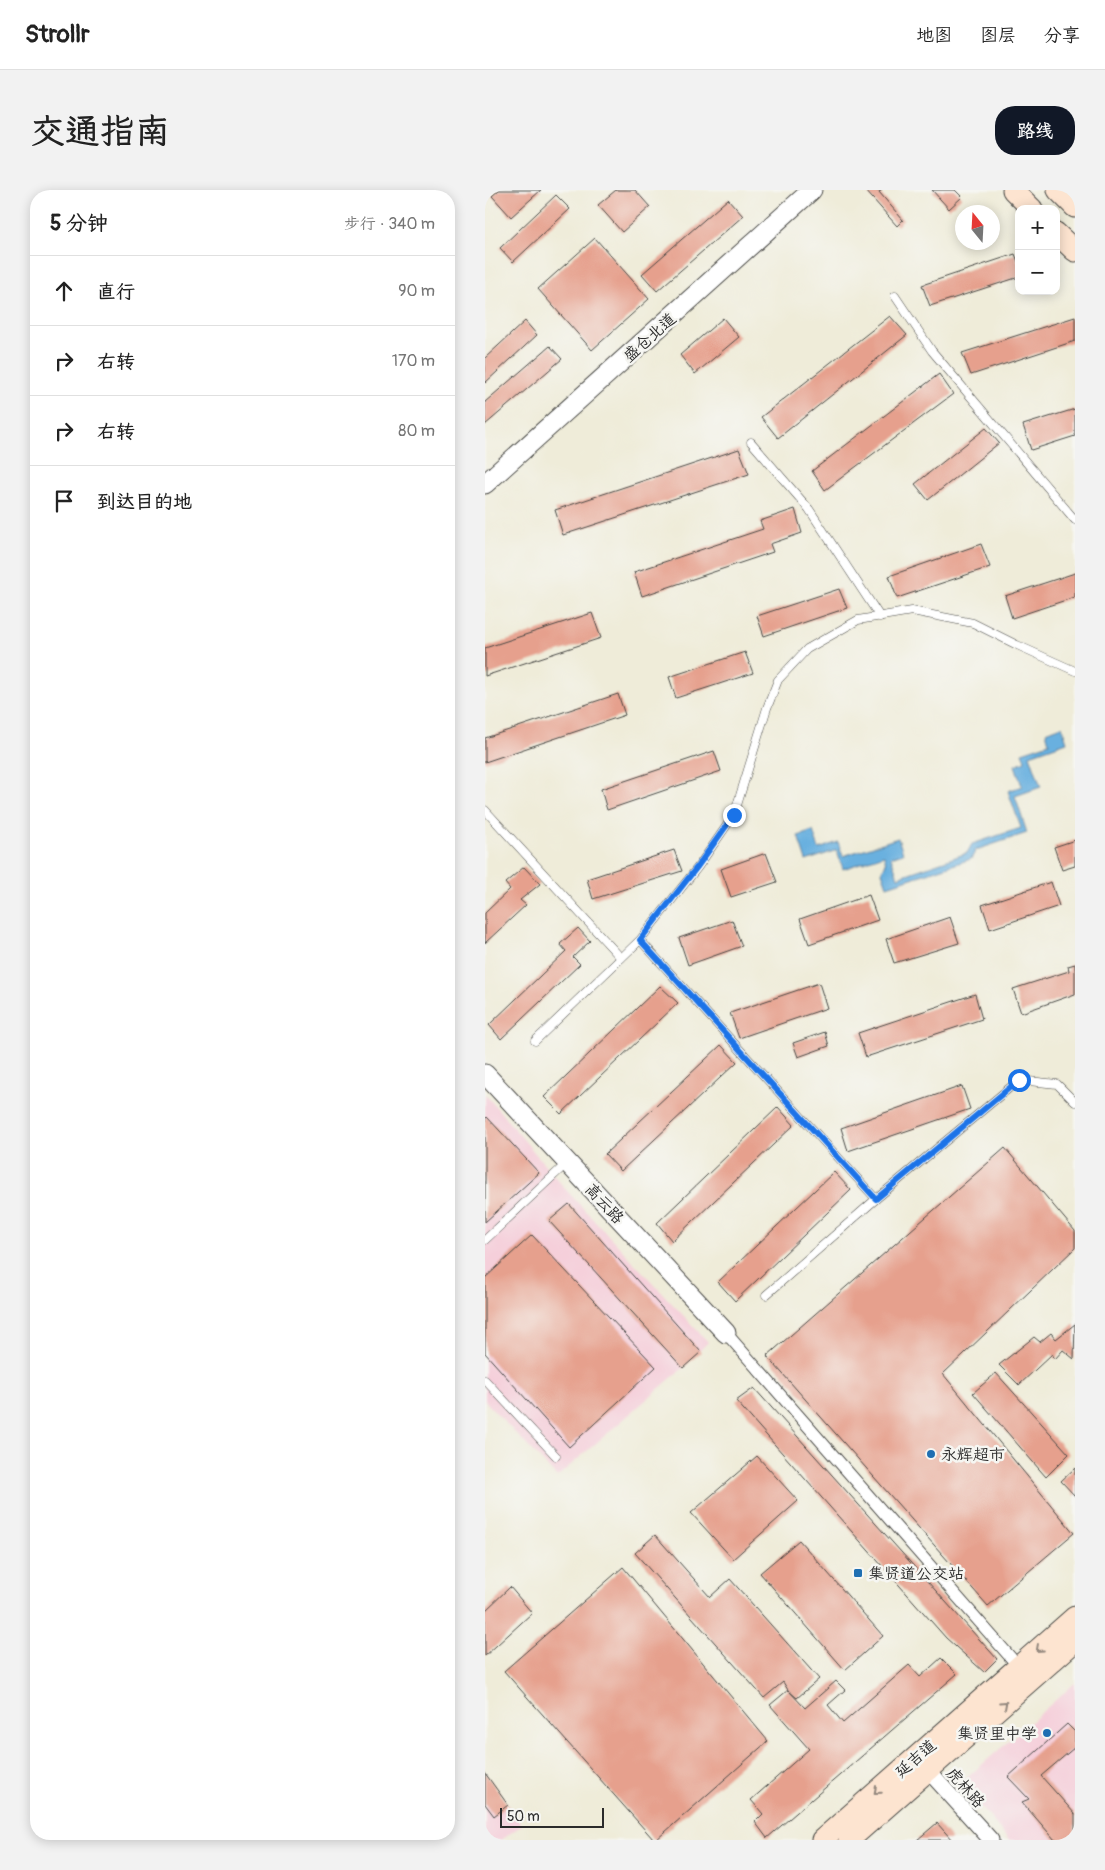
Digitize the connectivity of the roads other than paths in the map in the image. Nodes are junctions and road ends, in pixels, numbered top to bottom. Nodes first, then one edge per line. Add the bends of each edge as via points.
1 (799, 190) edge
2 (812, 190) edge
3 (1013, 190) edge
4 (1057, 190) edge
5 (1028, 205) edge
6 (1075, 207) edge
7 (1060, 237) edge
8 (1075, 251) edge
9 (895, 296) dead end
10 (751, 442) dead end
11 (485, 469) edge
12 (485, 484) edge
13 (1075, 520) edge
14 (880, 616) junction
15 (1075, 670) edge
16 (485, 810) edge
17 (640, 940) junction
18 (621, 958) junction
19 (535, 1041) dead end
20 (485, 1074) edge
21 (1075, 1102) edge
22 (567, 1163) junction
23 (876, 1199) junction
24 (485, 1240) edge
25 (767, 1295) dead end
26 (726, 1333) joint
27 (485, 1380) edge
28 (556, 1456) dead end
29 (1075, 1617) edge
30 (1075, 1641) edge
31 (1019, 1667) junction
32 (922, 1764) junction
33 (822, 1840) edge
34 (849, 1840) edge
35 (991, 1840) edge

1 - 11 street, 盛仓北道
2 - 12 street, 盛仓北道
3 - 5 main road
4 - 6 main road
7 - 8 main road
9 - 13 lane via 932,351
10 - 14 lane via 809,510
14 - 15 lane via 912,611 973,623
14 - 17 lane via 858,620 807,649 777,680 734,815
16 - 18 lane
17 - 18 lane
17 - 23 lane
18 - 19 lane
20 - 22 street, 高云路
21 - 23 lane via 1057,1084 1019,1080
22 - 24 lane
22 - 26 street, 高云路
23 - 25 lane
26 - 31 street
27 - 28 lane
29 -> 31 main road, 延吉道
32 -> 30 main road, 延吉道
31 - 32 main road, 延吉道
32 -> 33 main road, 延吉道
32 - 34 main road, 延吉道
32 - 35 street, 虎林路

